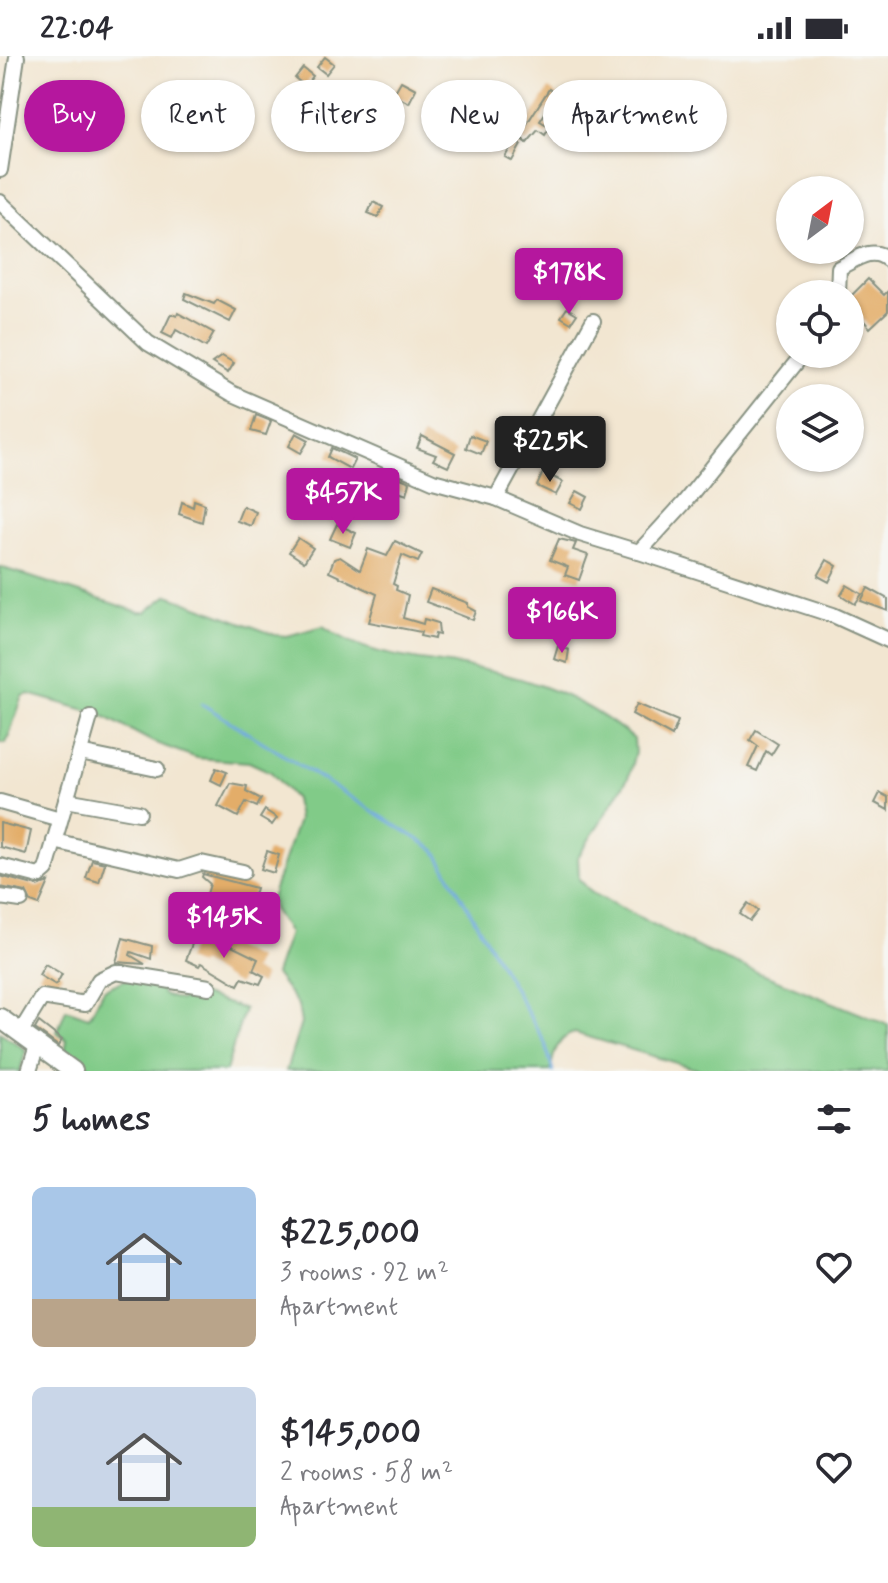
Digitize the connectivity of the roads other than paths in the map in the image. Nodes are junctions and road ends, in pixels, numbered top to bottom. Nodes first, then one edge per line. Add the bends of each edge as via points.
1 (17, 57) edge
2 (0, 170) edge
3 (0, 202) edge
4 (888, 260) edge
5 (839, 280) edge
6 (593, 321) dead end
7 (792, 368) edge
8 (496, 498) junction
9 (639, 552) junction
10 (888, 640) edge
11 (90, 717) dead end
12 (80, 753) junction
13 (157, 769) dead end
14 (66, 800) junction
15 (0, 802) edge
16 (139, 813) dead end
17 (60, 819) junction
18 (54, 841) junction
19 (0, 866) edge
20 (243, 872) dead end
21 (0, 897) edge
22 (21, 900) dead end
23 (209, 987) dead end
24 (0, 1018) edge
25 (20, 1033) junction
26 (37, 1046) junction
27 (29, 1071) edge
28 (73, 1071) edge

1 - 2 street
3 - 8 street via 148,343 231,393 433,481
4 - 5 street via 867,253 839,268
6 - 8 street
7 - 9 street
8 - 9 street via 580,534
9 - 10 street via 833,615
11 - 12 street
12 - 13 street
12 - 14 street
14 - 16 street
14 - 17 street
15 - 17 street
17 - 18 street
18 - 19 street via 43,875
18 - 20 street via 179,870 201,863
21 - 22 street
23 - 25 street via 116,972 99,980 85,1004 42,997
24 - 25 main road
25 - 26 main road
26 - 27 street
26 - 28 main road

